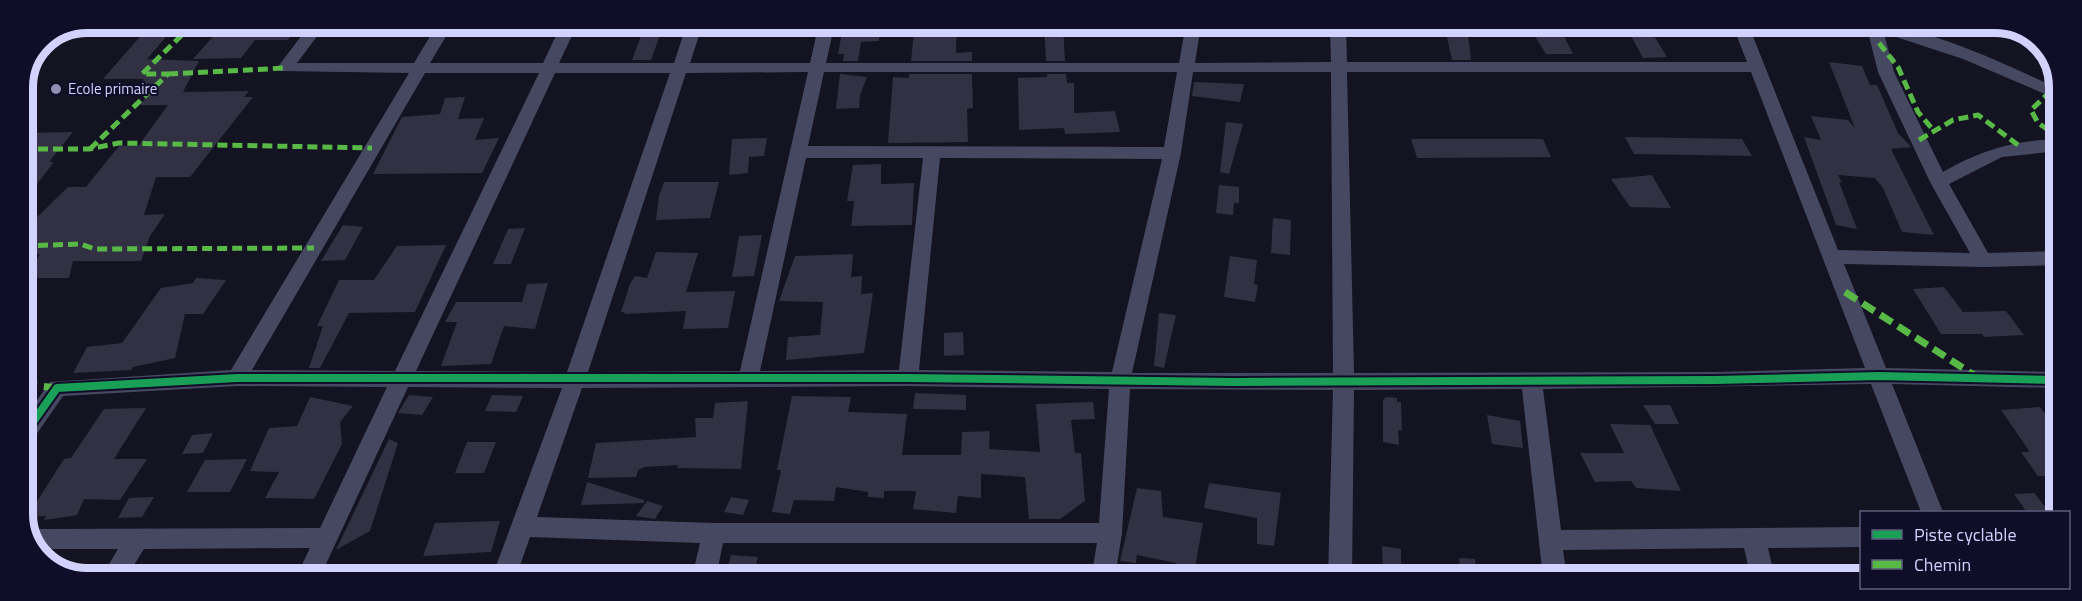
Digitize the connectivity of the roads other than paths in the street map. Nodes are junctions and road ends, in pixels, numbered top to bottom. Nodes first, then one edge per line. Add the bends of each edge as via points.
1 (311, 33) edge
2 (440, 33) edge
3 (565, 33) edge
4 (691, 33) edge
5 (825, 33) edge
6 (1192, 33) edge
7 (1338, 33) edge
8 (1743, 33) edge
9 (1876, 33) edge
10 (1902, 33) edge
11 (1186, 67) junction
12 (1339, 67) junction
13 (1756, 67) junction
14 (420, 68) junction
15 (549, 68) junction
16 (679, 68) junction
17 (818, 68) junction
18 (2049, 90) edge
19 (2049, 145) edge
20 (799, 152) junction
21 (932, 153) junction
22 (1172, 153) junction
23 (1939, 182) junction
24 (1831, 257) junction
25 (2049, 258) edge
26 (1983, 260) junction
27 (1879, 376) junction
28 (237, 378) junction
29 (402, 378) junction
30 (908, 378) junction
31 (748, 379) junction
32 (1531, 379) junction
33 (575, 380) junction
34 (1343, 380) junction
35 (2049, 380) edge
36 (1120, 382) junction
37 (33, 422) edge
38 (1931, 511) edge
39 (521, 527) junction
40 (714, 533) junction
41 (1110, 533) junction
42 (1860, 537) edge
43 (327, 538) junction
44 (39, 539) edge
45 (1754, 539) junction
46 (137, 540) junction
47 (1549, 540) junction
48 (119, 568) edge
49 (312, 568) edge
50 (507, 568) edge
51 (706, 568) edge
52 (1105, 568) edge
53 (1340, 568) edge
54 (1553, 568) edge
55 (1761, 568) edge

1 - 14 street via 285,68
2 - 14 street
3 - 15 street
4 - 16 street
5 - 17 street
6 - 11 street
7 - 12 street
8 - 13 street
9 - 23 street via 1886,72
10 - 18 street via 1996,66
11 - 12 street
11 - 17 street
11 - 22 street
12 - 13 street
12 - 34 street
13 - 24 street
14 - 15 street
14 - 28 street
15 - 16 street
15 - 29 street
16 - 17 street
16 - 33 street
17 - 20 street
19 - 23 street via 2018,145 1995,152
20 - 21 street
20 - 31 street
21 - 22 street
21 - 30 street
22 - 36 street
23 - 26 street
24 - 26 street
24 - 27 street
25 - 26 street
27 - 32 street
27 - 35 street
27 - 38 street
28 - 29 street
28 - 37 street via 57,388
29 - 33 street
29 - 43 street
30 - 31 street
30 - 36 street
31 - 33 street
32 - 34 street
32 - 47 street
33 - 39 street
34 - 36 street
34 - 53 street
36 - 41 street
39 - 40 street
39 - 50 street
40 - 41 street
40 - 51 street
41 - 52 street
42 - 45 street
43 - 46 street
43 - 49 street
44 - 46 street
45 - 47 street
45 - 55 street
46 - 48 street
47 - 54 street

